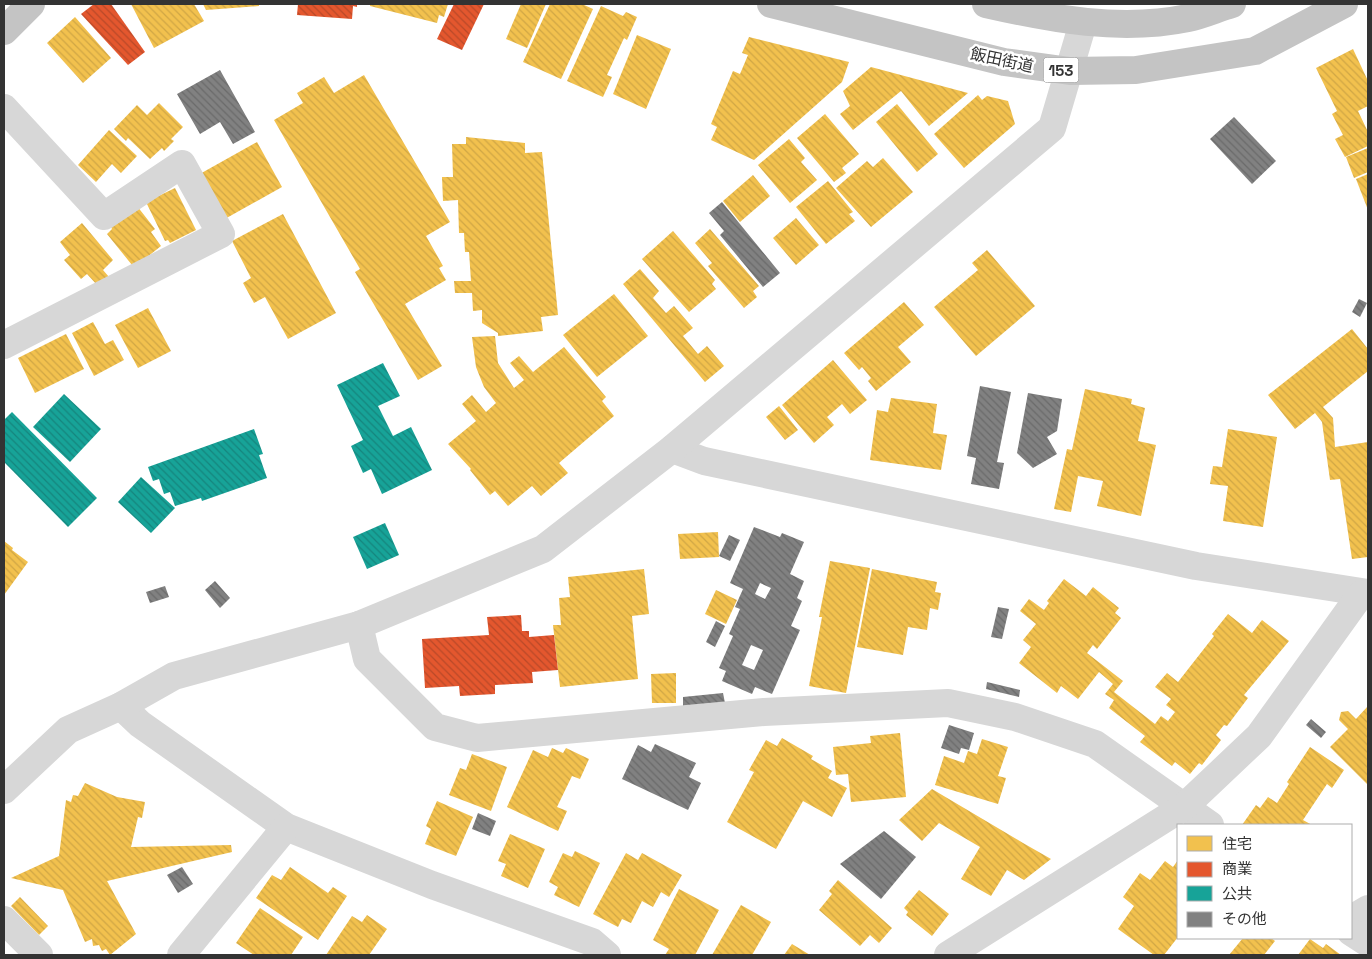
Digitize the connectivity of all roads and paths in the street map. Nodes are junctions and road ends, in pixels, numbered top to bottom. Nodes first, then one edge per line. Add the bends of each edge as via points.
1 (31, 4) edge
2 (771, 4) edge
3 (986, 4) edge
4 (1232, 4) edge
5 (1344, 4) edge
6 (1083, 22) junction
7 (4, 31) edge
8 (1070, 71) junction
9 (4, 108) edge
10 (4, 345) edge
11 (672, 448) junction
12 (1365, 594) edge
13 (359, 625) junction
14 (121, 706) junction
15 (4, 790) edge
16 (1185, 806) junction
17 (1209, 824) edge
18 (286, 827) junction
19 (1368, 909) edge
20 (1352, 918) edge
21 (4, 920) edge
22 (1352, 933) edge
23 (1368, 943) edge
24 (39, 955) edge
25 (181, 955) edge
26 (607, 955) edge
27 (948, 955) edge

1 - 7 highway
2 - 8 highway, 飯田街道 / 153 via 1004,62
3 - 6 highway
4 - 6 highway via 1189,18 1139,24
5 - 8 highway, 飯田街道 / 153 via 1255,51 1136,70
6 - 8 street
8 - 11 street via 1052,128
9 - 10 street via 104,216 182,164 221,234
11 - 12 street via 704,461 1196,566
11 - 13 street via 543,549
12 - 16 street via 1259,736
13 - 14 street via 174,676
13 - 16 street via 367,659 435,727 477,738 764,712 948,703 1016,717 1094,744
14 - 15 street via 68,730
14 - 18 street via 140,724
16 - 17 street
16 - 27 street
18 - 25 street
18 - 26 street via 432,885 592,942
19 - 20 street
21 - 24 street
22 - 23 street

